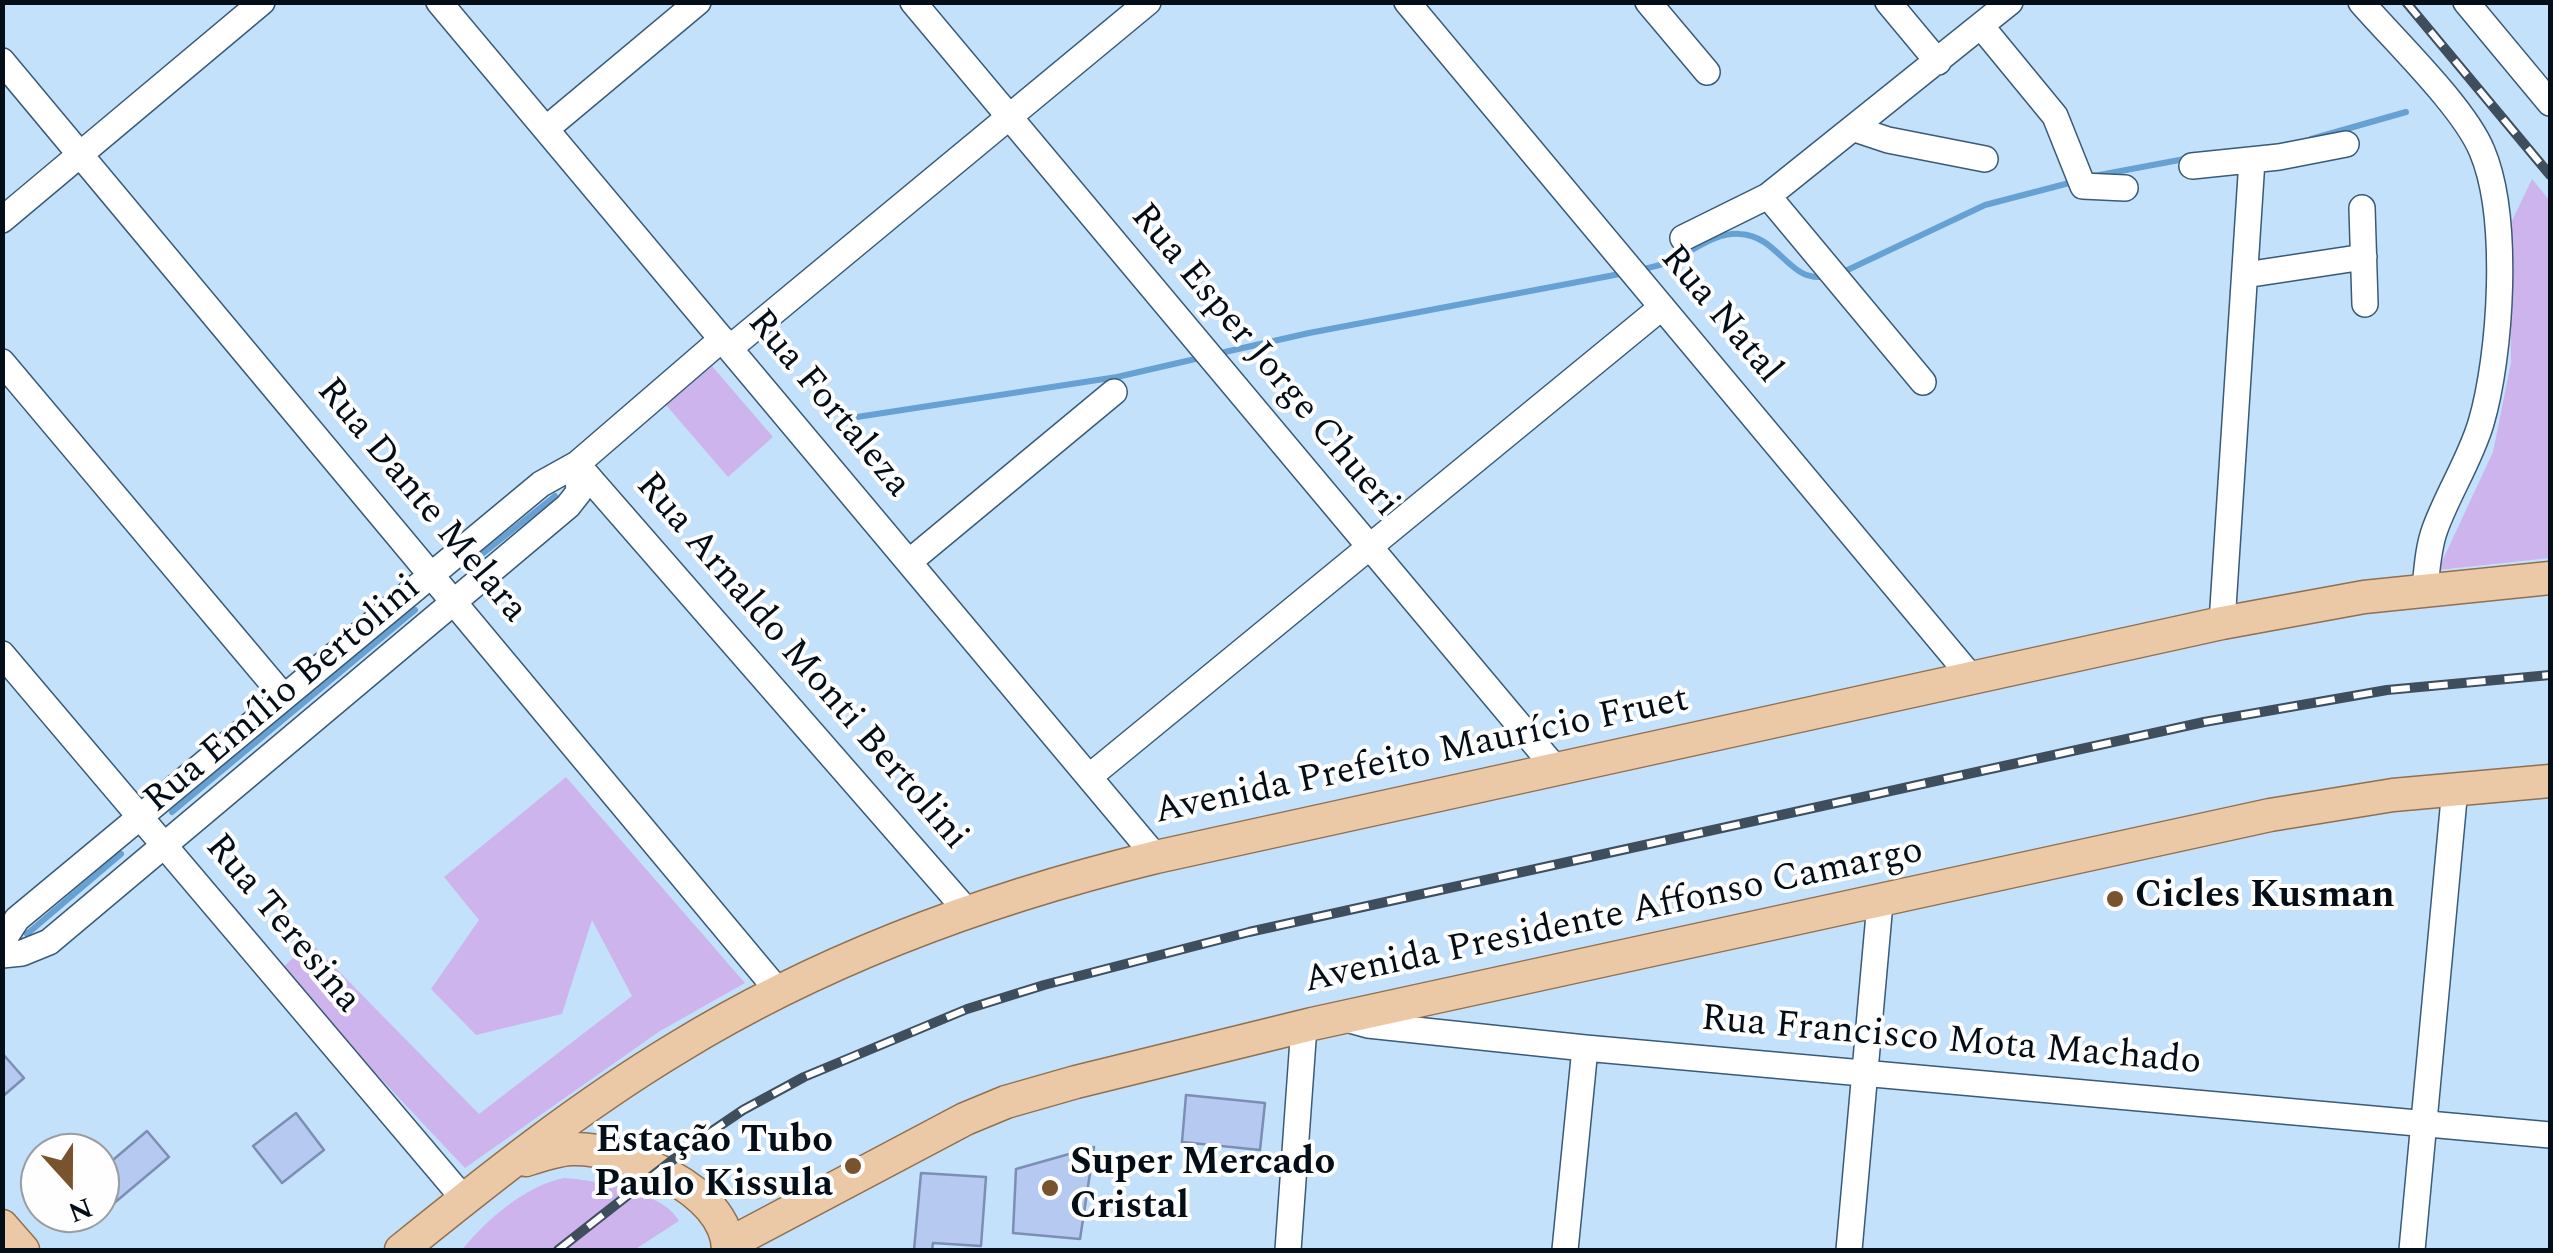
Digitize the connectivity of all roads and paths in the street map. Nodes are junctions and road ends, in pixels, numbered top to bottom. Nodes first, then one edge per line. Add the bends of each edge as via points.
1 (262, 2) edge
2 (440, 2) edge
3 (698, 2) edge
4 (912, 2) edge
5 (1148, 2) edge
6 (1407, 2) edge
7 (1648, 2) edge
8 (1888, 2) edge
9 (2010, 2) edge
10 (2361, 2) edge
11 (2466, 2) edge
12 (1981, 26) junction
13 (2, 61) edge
14 (1938, 62) junction
15 (1707, 72) dead end
16 (2550, 103) edge
17 (1009, 117) junction
18 (546, 129) junction
19 (1855, 129) junction
20 (2346, 144) dead end
21 (80, 155) junction
22 (1985, 158) dead end
23 (2252, 160) junction
24 (2192, 166) dead end
25 (2125, 188) dead end
26 (1768, 196) junction
27 (2362, 208) dead end
28 (2, 220) edge
29 (1684, 238) dead end
30 (2364, 256) junction
31 (2245, 275) junction
32 (1654, 298) junction
33 (2366, 304) dead end
34 (726, 344) junction
35 (2, 362) edge
36 (1922, 382) dead end
37 (1114, 392) dead end
38 (576, 464) junction
39 (1369, 547) junction
40 (909, 562) junction
41 (431, 575) junction
42 (2550, 578) edge
43 (2425, 589) junction
44 (454, 602) junction
45 (2222, 623) junction
46 (2, 654) edge
47 (1972, 678) junction
48 (284, 697) junction
49 (1556, 770) junction
50 (1089, 777) junction
51 (2550, 781) edge
52 (2456, 788) junction
53 (140, 816) junction
54 (164, 845) junction
55 (1156, 857) junction
56 (1880, 902) junction
57 (967, 912) junction
58 (2, 942) edge
59 (2, 955) edge
60 (779, 992) junction
61 (1346, 1018) junction
62 (1304, 1026) junction
63 (1585, 1048) junction
64 (1865, 1073) junction
65 (2424, 1123) junction
66 (2550, 1134) edge
67 (499, 1172) junction
68 (464, 1199) junction
69 (2, 1226) edge
70 (729, 1247) edge
71 (22, 1250) edge
72 (401, 1250) edge
73 (438, 1250) edge
74 (1288, 1250) edge
75 (1565, 1250) edge
76 (1849, 1250) edge
77 (2412, 1250) edge

1 - 21 street
2 - 18 street, Rua Fortaleza
3 - 18 street
4 - 17 street, Rua Esper Jorge Chueri
5 - 17 street, Rua Emílio Bertolini
6 - 32 street, Rua Natal
7 - 15 street
8 - 14 street
9 - 12 street
10 - 43 street via 2472,132 2487,166 2496,219 2497,324 2488,389 2470,455 2435,528
11 - 16 street
12 - 14 street
12 - 25 street via 2055,116 2079,176
13 - 21 street, Rua Dante Melara
14 - 19 street
17 - 34 street, Rua Emílio Bertolini
17 - 39 street, Rua Esper Jorge Chueri
18 - 34 street, Rua Fortaleza
19 - 22 street
19 - 26 street
20 - 23 street
21 - 28 street
21 - 41 street, Rua Dante Melara
23 - 24 street
23 - 31 street
26 - 29 street
26 - 36 street
27 - 30 street
30 - 31 street
30 - 33 street
31 - 45 street
32 - 39 street
32 - 47 street, Rua Natal
34 - 38 street, Rua Emílio Bertolini
34 - 40 street, Rua Fortaleza
35 - 48 street
37 - 40 street
38 - 41 street, Rua Emílio Bertolini via 546,479
38 - 44 street, Rua Emílio Bertolini via 578,492 568,506
38 - 57 street, Rua Arnaldo Monti Bertolini
39 - 49 street, Rua Esper Jorge Chueri
39 - 50 street
40 - 50 street, Rua Fortaleza
41 - 44 street, Rua Dante Melara
41 - 48 street, Rua Emílio Bertolini
42 - 43 main road, Avenida Prefeito Maurício Fruet
43 - 45 main road, Avenida Prefeito Maurício Fruet
44 - 54 street, Rua Emílio Bertolini
44 - 60 street, Rua Dante Melara
45 - 47 main road, Avenida Prefeito Maurício Fruet
46 - 53 street, Rua Teresina
47 - 49 main road, Avenida Prefeito Maurício Fruet
48 - 53 street, Rua Emílio Bertolini
49 - 55 main road, Avenida Prefeito Maurício Fruet
50 - 55 street, Rua Fortaleza
51 - 52 main road, Avenida Presidente Affonso Camargo
52 - 56 main road, Avenida Presidente Affonso Camargo via 2270,815
52 - 65 street
53 - 54 street, Rua Teresina
53 - 58 street, Rua Emílio Bertolini via 17,918
54 - 59 street, Rua Emílio Bertolini via 49,942
54 - 68 street, Rua Teresina
55 - 57 main road, Avenida Prefeito Maurício Fruet
56 - 61 main road, Avenida Presidente Affonso Camargo
56 - 64 street
57 - 60 main road, Avenida Prefeito Maurício Fruet
60 - 67 main road, Avenida Prefeito Maurício Fruet via 637,1072
61 - 62 main road, Avenida Presidente Affonso Camargo
61 - 63 street, Rua Francisco Mota Machado
62 - 70 main road, Avenida Presidente Affonso Camargo via 984,1110
62 - 74 street
63 - 64 street, Rua Francisco Mota Machado
63 - 75 street
64 - 65 street, Rua Francisco Mota Machado
64 - 76 street
65 - 66 street, Rua Francisco Mota Machado
65 - 77 street
67 - 68 main road, Avenida Prefeito Maurício Fruet
67 - 70 main road via 572,1149 630,1160 660,1170 704,1200
68 - 72 main road, Avenida Prefeito Maurício Fruet
68 - 73 main road
69 - 71 main road

